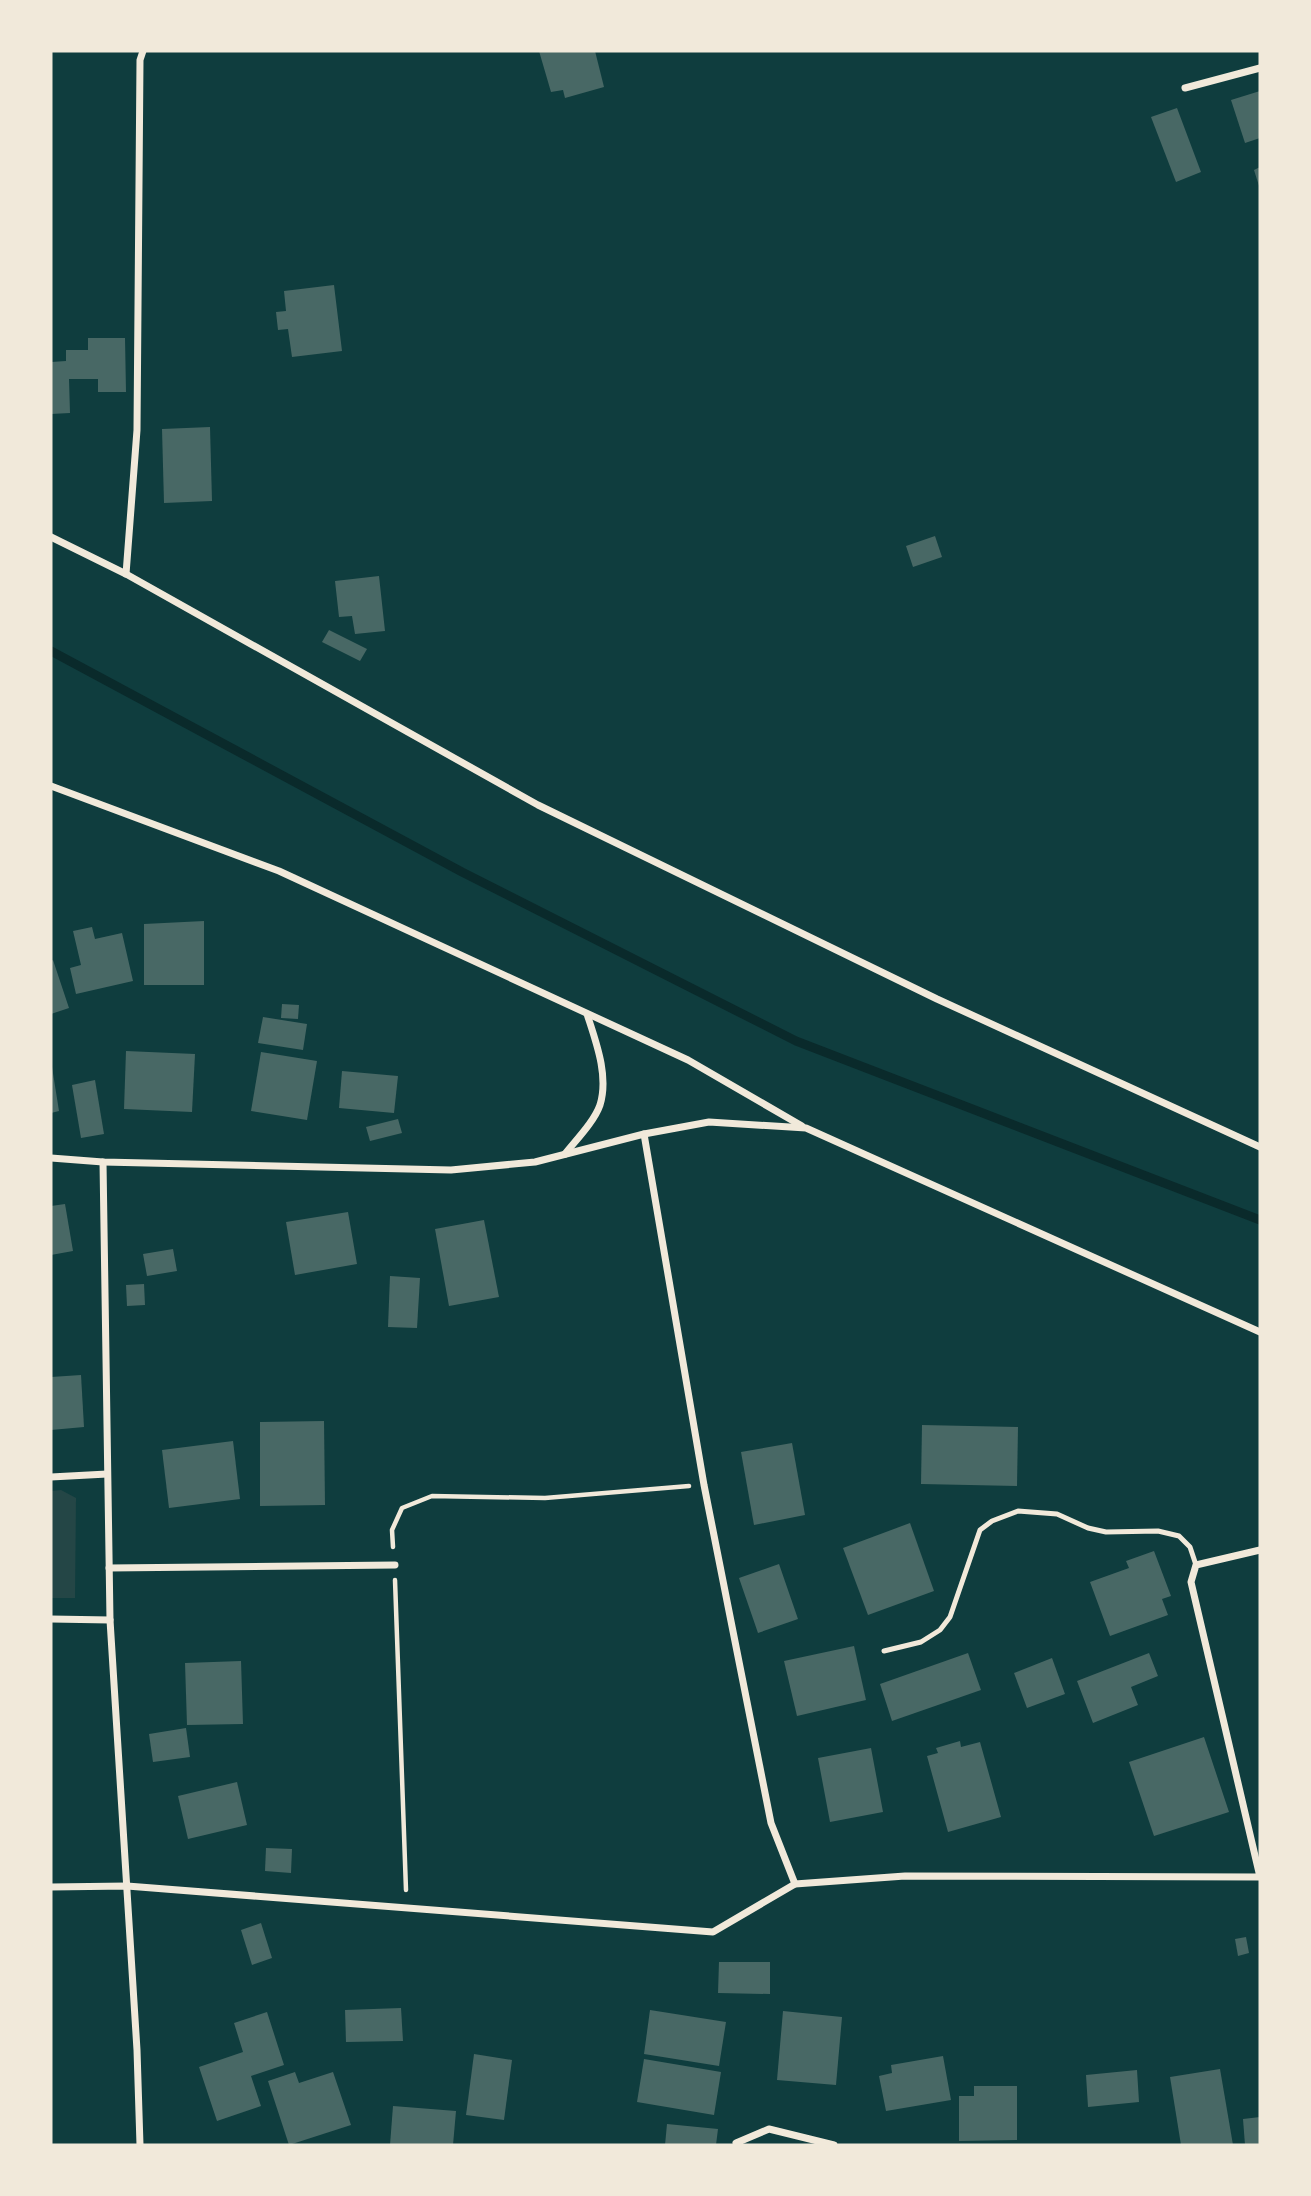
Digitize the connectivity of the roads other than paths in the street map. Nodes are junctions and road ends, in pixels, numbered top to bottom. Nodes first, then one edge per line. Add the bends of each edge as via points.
1 (143, 51) edge
2 (1260, 68) edge
3 (1185, 88) dead end
4 (51, 537) edge
5 (126, 574) junction
6 (51, 786) edge
7 (587, 1014) junction
8 (806, 1128) junction
9 (643, 1134) junction
10 (1260, 1147) edge
11 (565, 1154) junction
12 (51, 1158) edge
13 (103, 1161) junction
14 (1260, 1332) edge
15 (107, 1474) junction
16 (51, 1477) edge
17 (1260, 1550) edge
18 (395, 1565) road end
19 (1196, 1565) junction
20 (109, 1568) junction
21 (51, 1619) edge
22 (110, 1620) junction
23 (884, 1651) dead end
24 (1260, 1877) edge
25 (795, 1884) junction
26 (127, 1886) junction
27 (51, 1887) edge
28 (736, 2143) dead end
29 (140, 2145) edge
30 (834, 2145) edge

1 - 5 street via 137,430
2 - 3 street
4 - 5 street
5 - 10 street via 538,805 948,1005
6 - 7 street via 279,871
7 - 8 street via 688,1060
7 - 11 street via 603,1080 600,1106
8 - 9 street via 709,1122
8 - 14 street
9 - 11 street
9 - 25 street via 704,1485 771,1823
11 - 13 street via 451,1171
12 - 13 street
13 - 15 street
15 - 16 street
15 - 20 street
17 - 19 street
18 - 20 street
19 - 23 lane via 1190,1547 1179,1536 1158,1531 1106,1532 1057,1514 1018,1511 980,1530 950,1616 940,1630 921,1642
19 - 24 street via 1191,1582
20 - 22 street
21 - 22 street
22 - 26 street
24 - 25 street via 905,1876
25 - 26 street via 713,1932
26 - 27 street
26 - 29 street
28 - 30 street via 769,2129

